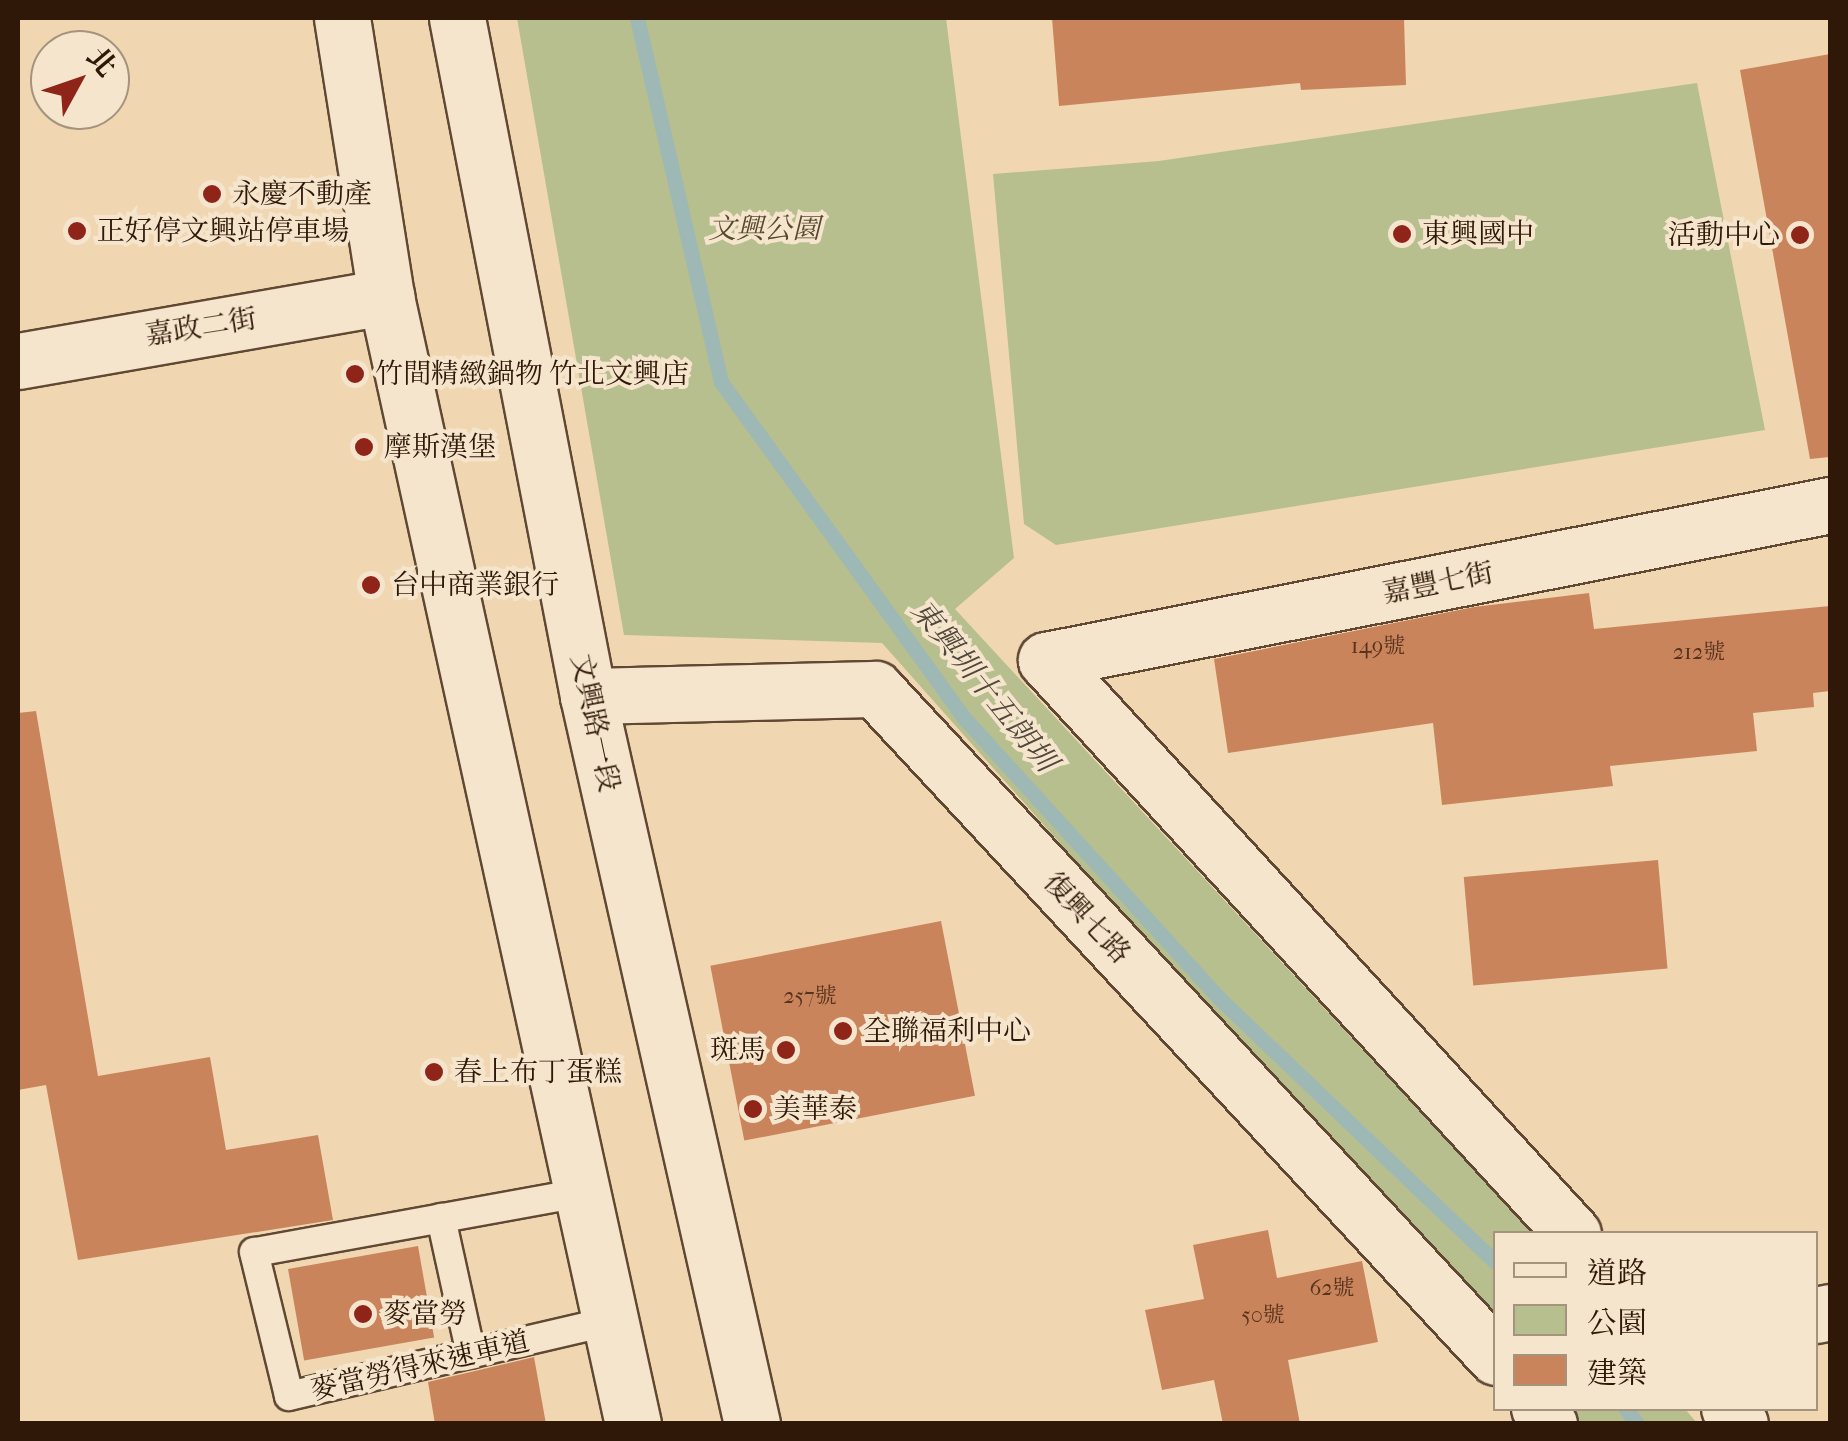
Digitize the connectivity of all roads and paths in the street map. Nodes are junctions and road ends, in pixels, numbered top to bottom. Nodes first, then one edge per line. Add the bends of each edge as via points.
1 (342, 18) edge
2 (457, 18) edge
3 (386, 297) junction
4 (18, 361) edge
5 (1830, 505) edge
6 (588, 696) junction
7 (580, 1193) junction
8 (441, 1218) junction
9 (1570, 1231) edge
10 (608, 1322) junction
11 (471, 1354) junction
12 (1493, 1355) edge
13 (633, 1424) edge
14 (752, 1424) edge

1 - 3 street
2 - 6 street, 文興路一段
3 - 4 street, 嘉政二街
3 - 7 street
5 - 9 street, 嘉豐七街 via 1046,660
6 - 12 street, 復興七路 via 875,688
6 - 14 street, 文興路一段
7 - 8 lane, 麥當勞得來速車道
7 - 10 street
8 - 11 lane
8 - 11 lane, 麥當勞得來速車道 via 254,1252 290,1396
10 - 11 lane, 麥當勞得來速車道
10 - 13 street

